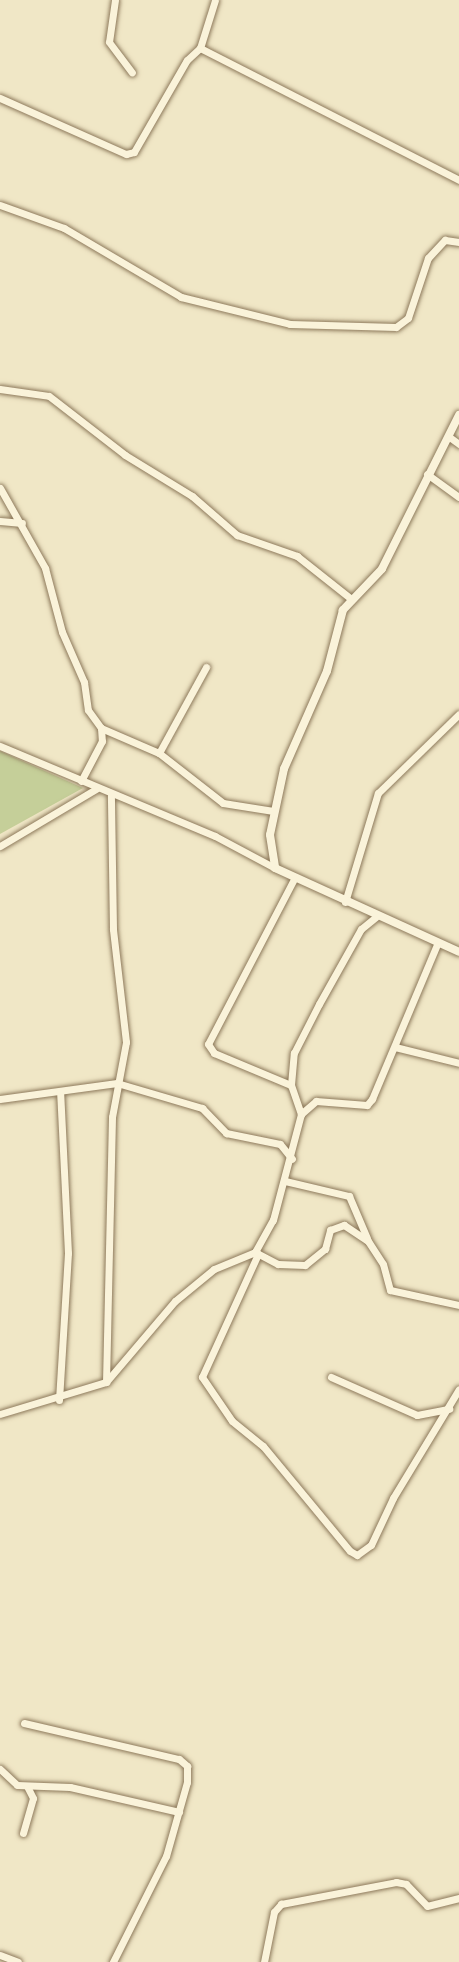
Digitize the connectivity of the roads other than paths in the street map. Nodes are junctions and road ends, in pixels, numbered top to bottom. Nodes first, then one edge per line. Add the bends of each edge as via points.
1 (116, 0) edge
2 (215, 0) edge
3 (200, 48) junction
4 (132, 72) dead end
5 (0, 98) edge
6 (459, 180) edge
7 (0, 205) edge
8 (459, 242) edge
9 (0, 389) edge
10 (459, 415) edge
11 (448, 436) junction
12 (459, 444) edge
13 (427, 474) junction
14 (0, 488) edge
15 (459, 497) edge
16 (0, 521) edge
17 (22, 523) junction
18 (350, 598) junction
19 (206, 667) dead end
20 (459, 714) edge
21 (101, 728) junction
22 (0, 746) edge
23 (159, 753) junction
24 (81, 782) junction
25 (96, 789) junction
26 (111, 796) junction
27 (273, 811) junction
28 (0, 846) edge
29 (275, 868) junction
30 (294, 879) junction
31 (345, 902) junction
32 (376, 917) junction
33 (438, 942) junction
34 (459, 952) edge
35 (395, 1047) junction
36 (459, 1064) edge
37 (117, 1083) junction
38 (291, 1085) junction
39 (60, 1092) junction
40 (0, 1099) edge
41 (301, 1114) junction
42 (292, 1159) junction
43 (285, 1181) junction
44 (368, 1241) junction
45 (256, 1253) junction
46 (459, 1305) edge
47 (331, 1377) dead end
48 (106, 1382) junction
49 (459, 1389) edge
50 (60, 1400) junction
51 (449, 1409) junction
52 (0, 1414) edge
53 (24, 1723) dead end
54 (0, 1769) edge
55 (27, 1786) junction
56 (179, 1812) junction
57 (23, 1833) dead end
58 (459, 1898) edge
59 (0, 1954) edge
60 (18, 1962) edge
61 (113, 1962) edge
62 (264, 1962) edge

1 - 4 street via 109,42
2 - 3 street
3 - 5 street via 187,60 134,152 126,154
3 - 6 street
7 - 8 street via 64,228 181,297 290,324 396,327 408,318 428,258 445,240
9 - 18 street via 49,396 125,455 192,496 237,535 297,556
10 - 11 street
11 - 12 street
11 - 13 street
13 - 15 street
13 - 18 street via 382,569
14 - 17 street
16 - 17 street
17 - 21 street via 49,579 64,637 84,682 88,710
18 - 27 street
19 - 23 street
20 - 31 street via 378,793
21 - 23 street
21 - 24 street via 102,741
22 - 24 street
23 - 27 street via 223,803
24 - 25 street
25 - 26 street
25 - 28 street
26 - 29 street via 215,836
26 - 37 street via 113,929 126,1042
27 - 29 street via 270,835
29 - 30 street
30 - 31 street
30 - 38 street via 208,1044 214,1053
31 - 32 street
32 - 33 street
32 - 38 street via 361,929 327,987 294,1053
33 - 34 street
33 - 35 street
35 - 36 street
35 - 41 street via 367,1104 316,1101
37 - 39 street via 90,1083
37 - 42 street via 202,1108 226,1133 280,1144
37 - 48 street
38 - 41 street
39 - 40 street
39 - 50 street via 68,1253
41 - 42 street
42 - 43 street
43 - 44 street via 349,1196
43 - 45 street via 267,1236
44 - 45 street via 338,1225 330,1230 325,1249 305,1264 278,1264
44 - 46 street via 383,1264 390,1290
45 - 48 street via 214,1269 175,1301
45 - 51 street via 202,1377 231,1421 263,1446 350,1551 357,1555 371,1545 393,1498
47 - 51 street via 417,1414
48 - 50 street
49 - 51 street
50 - 52 street
53 - 56 street via 183,1761 187,1782
54 - 55 street
55 - 56 street via 70,1786
55 - 57 street via 33,1798
56 - 61 street via 156,1879
58 - 62 street via 427,1906 406,1884 396,1882 281,1904 274,1912
59 - 60 street

